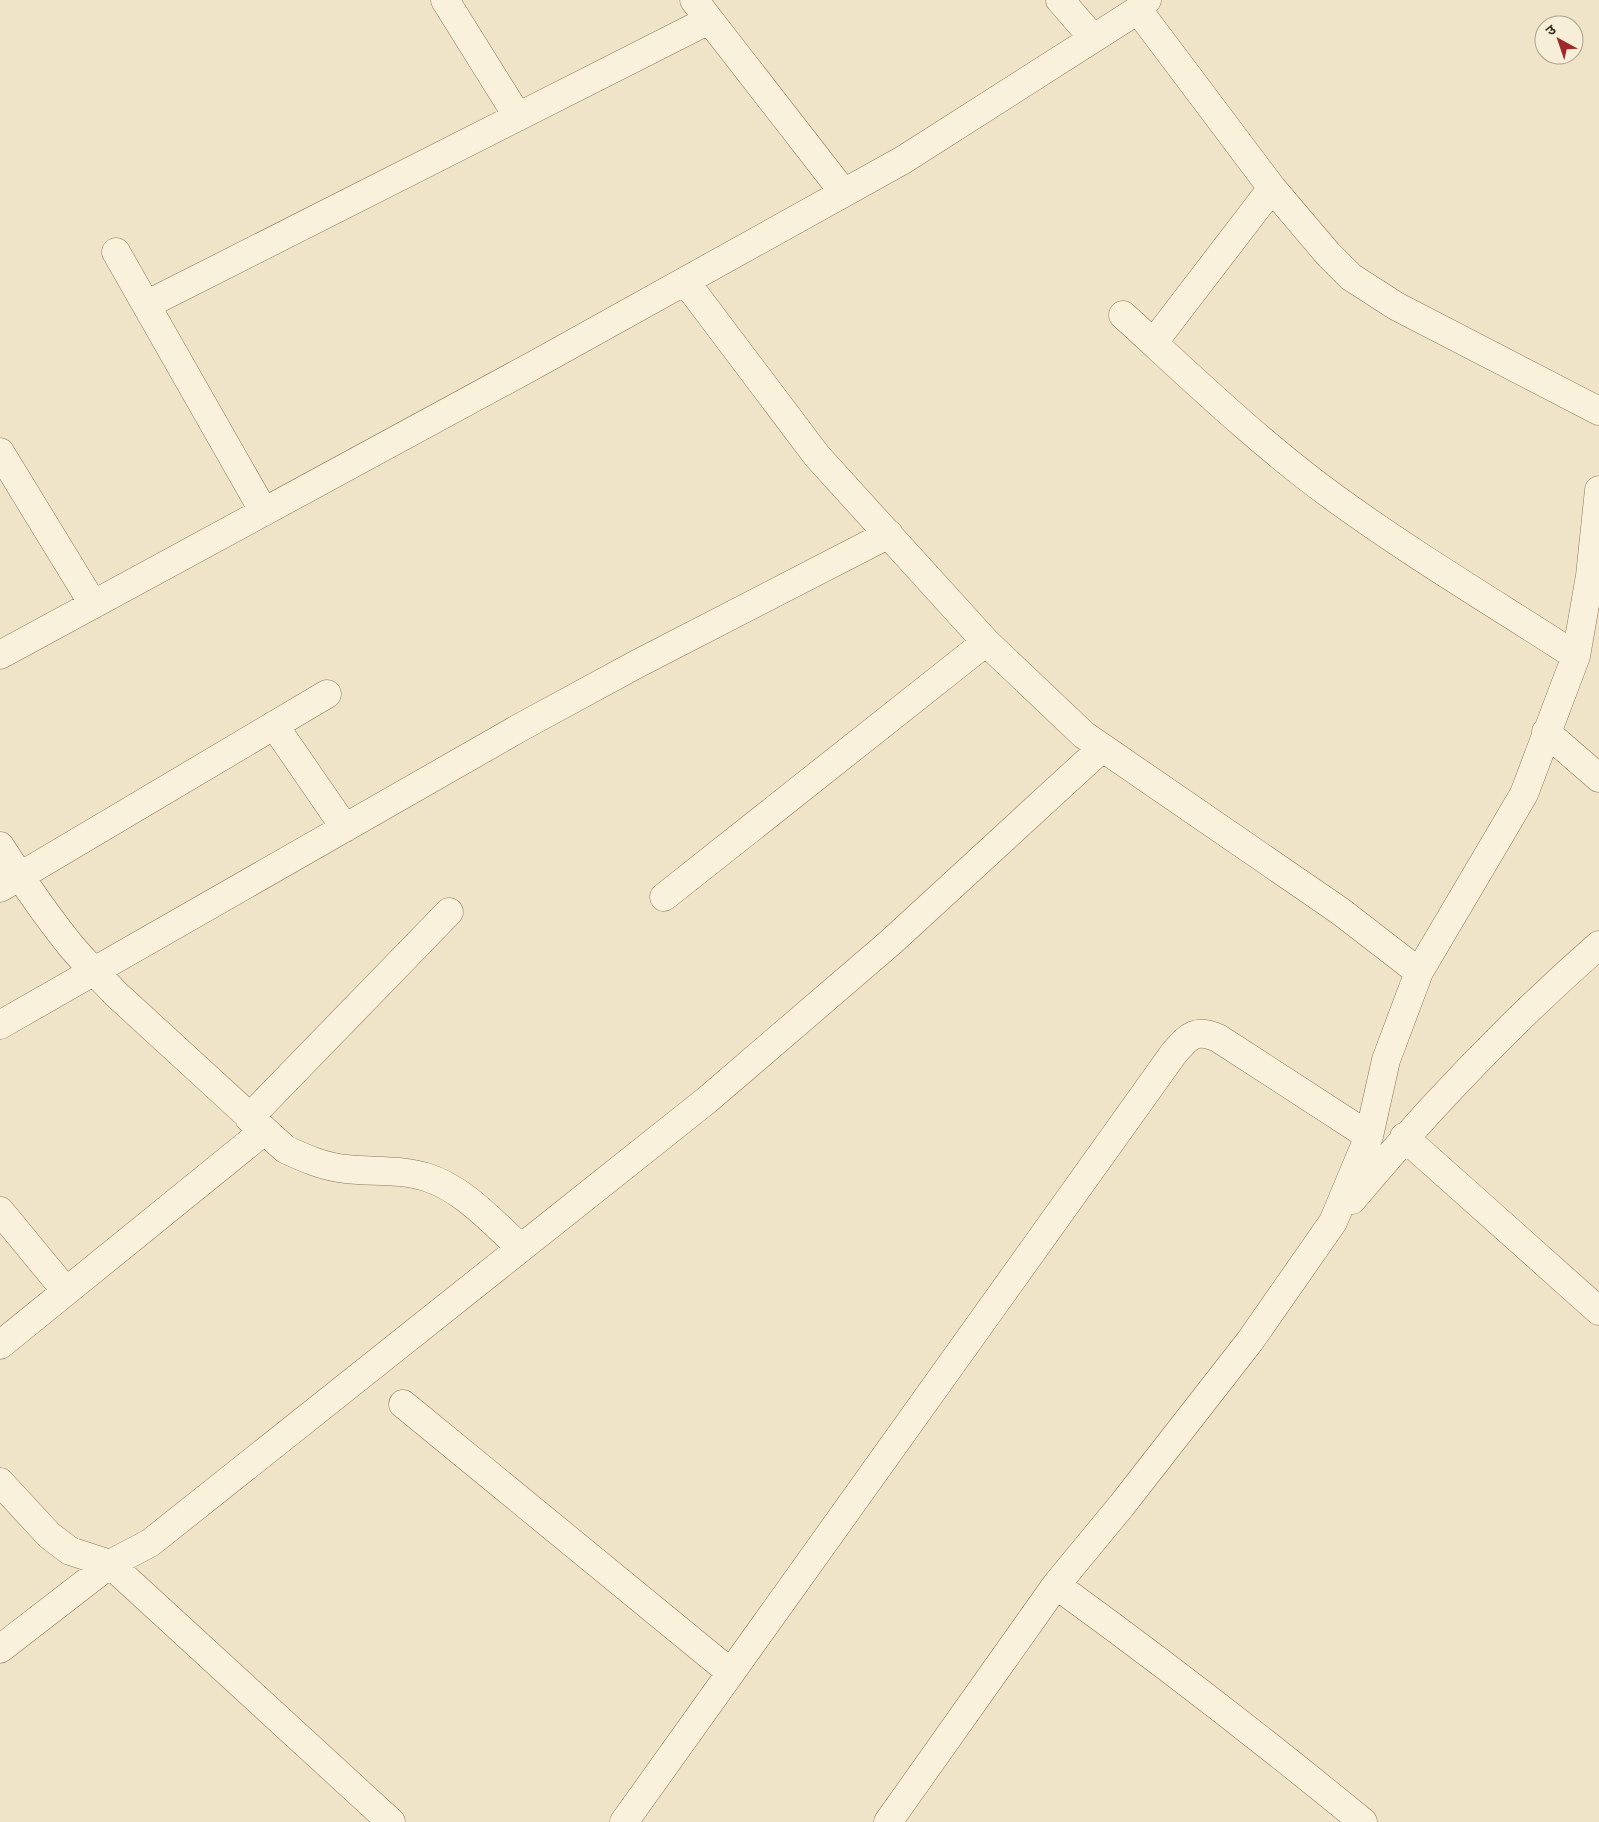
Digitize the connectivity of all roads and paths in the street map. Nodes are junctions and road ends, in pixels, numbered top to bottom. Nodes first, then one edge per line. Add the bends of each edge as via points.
1 (445, 0) edge
2 (1060, 0) edge
3 (1142, 5) edge
4 (702, 10) edge
5 (1093, 38) junction
6 (518, 117) junction
7 (1272, 188) junction
8 (844, 193) junction
9 (116, 252) dead end
10 (685, 281) junction
11 (146, 305) junction
12 (1124, 315) dead end
13 (1154, 342) junction
14 (1599, 411) edge
15 (0, 452) edge
16 (1599, 493) edge
17 (264, 512) junction
18 (889, 534) junction
19 (93, 604) junction
20 (986, 642) junction
21 (0, 655) edge
22 (1576, 656) junction
23 (327, 694) dead end
24 (274, 725) junction
25 (1546, 732) junction
26 (1102, 748) junction
27 (1599, 778) edge
28 (346, 828) junction
29 (0, 846) edge
30 (10, 882) edge
31 (664, 898) dead end
32 (449, 912) dead end
33 (1599, 945) edge
34 (94, 972) junction
35 (1419, 972) junction
36 (0, 1025) edge
37 (256, 1124) junction
38 (1369, 1136) junction
39 (1404, 1137) junction
40 (0, 1210) edge
41 (1333, 1222) junction
42 (520, 1248) junction
43 (66, 1291) junction
44 (1599, 1311) edge
45 (0, 1345) edge
46 (403, 1404) dead end
47 (0, 1482) edge
48 (110, 1564) junction
49 (1056, 1585) junction
50 (0, 1649) edge
51 (730, 1672) junction
52 (391, 1822) edge
53 (624, 1822) edge
54 (888, 1822) edge
55 (1363, 1822) edge

1 - 6 street
2 - 5 street
3 - 5 street
3 - 7 street
4 - 6 street
4 - 8 street
5 - 8 street via 903,160
6 - 11 street
7 - 13 street
7 - 14 street via 1328,254 1365,288
8 - 10 street
9 - 11 street
10 - 17 street
10 - 18 street via 817,456
11 - 17 street
12 - 13 street
13 - 22 street via 1279,455 1332,496 1396,541
15 - 19 street
16 - 22 street via 1590,576
17 - 19 street
18 - 20 street
18 - 28 street via 629,668
19 - 21 street
20 - 26 street via 1084,735
20 - 31 street
22 - 25 street
23 - 24 street
24 - 28 street
24 - 30 street
25 - 27 street
25 - 35 street via 1524,794
26 - 35 street via 1340,911
26 - 42 street via 891,942 707,1100
28 - 34 street
29 - 30 street
30 - 34 street
32 - 37 street
33 - 39 street via 1546,992
34 - 36 street
34 - 37 street
35 - 38 street via 1386,1060
37 - 42 street via 284,1149 310,1161 344,1169 426,1177 448,1187 470,1202
37 - 43 street
38 - 41 street
38 - 51 street via 1218,1038 1206,1032 1196,1033 1186,1040 1174,1052
39 - 41 street
39 - 44 street
40 - 43 street
41 - 49 street via 1250,1341
42 - 48 street via 150,1543
43 - 45 street
46 - 51 street
47 - 48 street via 49,1535 70,1552
48 - 50 street
48 - 52 street
49 - 54 street
49 - 55 street via 1253,1732
51 - 53 street

